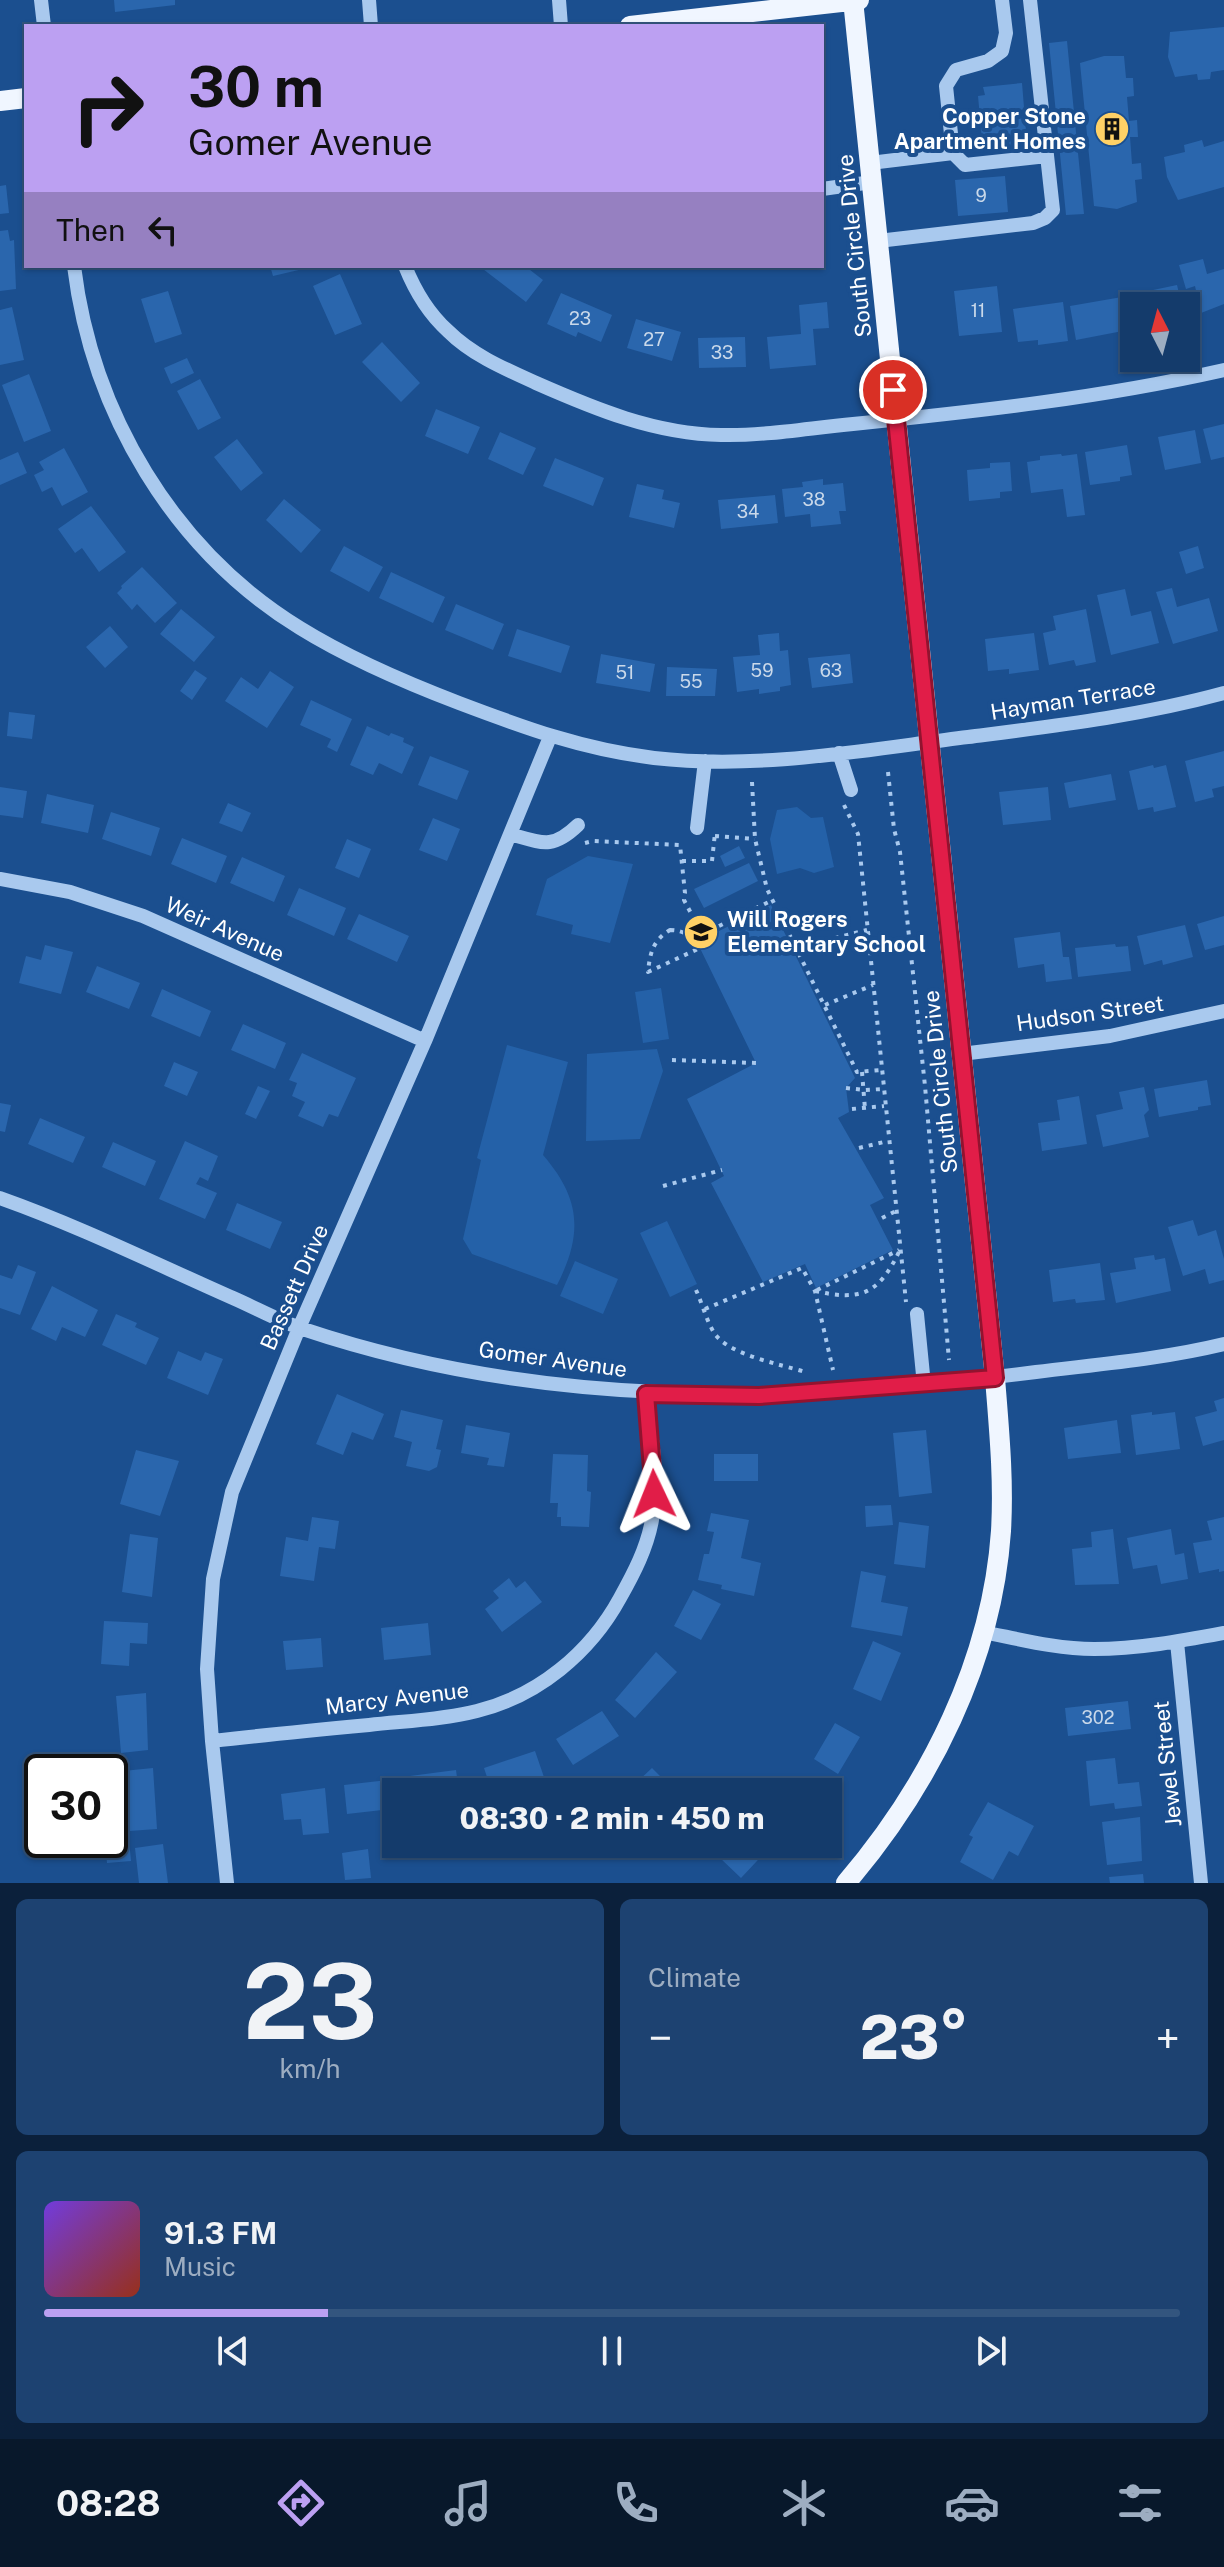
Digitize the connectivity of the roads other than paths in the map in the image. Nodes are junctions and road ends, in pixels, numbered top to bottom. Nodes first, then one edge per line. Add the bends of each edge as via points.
1 (41, 0) edge
2 (369, 0) edge
3 (559, 0) edge
4 (855, 0) edge
5 (1002, 0) edge
6 (1030, 0) edge
7 (44, 24) edge
8 (371, 24) edge
9 (561, 24) edge
10 (647, 24) edge
11 (24, 98) edge
12 (0, 101) edge
13 (953, 153) junction
14 (1047, 156) junction
15 (871, 172) junction
16 (824, 188) edge
17 (878, 241) junction
18 (74, 268) edge
19 (406, 268) edge
20 (1224, 370) edge
21 (896, 420) junction
22 (1224, 693) edge
23 (550, 737) junction
24 (928, 743) junction
25 (839, 753) junction
26 (705, 761) junction
27 (844, 791) road end
28 (578, 825) dead end
29 (697, 828) dead end
30 (510, 834) junction
31 (0, 879) edge
32 (1224, 1011) edge
33 (425, 1041) junction
34 (961, 1054) junction
35 (0, 1198) edge
36 (912, 1310) road end
37 (299, 1328) junction
38 (1224, 1344) edge
39 (995, 1378) junction
40 (924, 1385) junction
41 (646, 1394) junction
42 (983, 1632) junction
43 (1224, 1633) edge
44 (1177, 1642) junction
45 (212, 1741) junction
46 (227, 1883) edge
47 (846, 1883) edge
48 (1201, 1883) edge

1 - 7 street
2 - 8 street
3 - 9 street
4 - 10 main road
4 - 15 main road, South Circle Drive
5 - 13 street via 1002,51 956,70 946,86
6 - 14 street
11 - 12 main road
13 - 14 street via 965,165
13 - 15 street
14 - 17 street via 1053,210 1045,218
15 - 16 street
15 - 17 main road, South Circle Drive
17 - 21 main road, South Circle Drive
18 - 23 street, Hayman Terrace via 95,363 135,456 175,516 232,577 299,628 400,681
19 - 21 street via 425,306 448,332 473,351 587,406 655,427 719,435
20 - 21 street via 1122,392
21 - 24 main road, South Circle Drive
22 - 24 street, Hayman Terrace via 1100,720
23 - 26 street, Hayman Terrace via 641,756
23 - 30 street, Bassett Drive
24 - 25 street, Hayman Terrace
24 - 34 main road, South Circle Drive
25 - 26 street, Hayman Terrace
25 - 27 street
26 - 29 street
28 - 30 street via 564,839 549,843
30 - 33 street, Bassett Drive
31 - 33 street, Weir Avenue via 121,908
32 - 34 street, Hudson Street via 1110,1036
33 - 37 street, Bassett Drive
34 - 39 main road, South Circle Drive
35 - 37 street, Gomer Avenue
36 - 40 street
37 - 41 street, Gomer Avenue via 394,1356 534,1383
37 - 45 street, Bassett Drive via 248,1449 221,1534 208,1627
38 - 39 street, Gomer Avenue via 1114,1365
39 - 40 street, Gomer Avenue
39 - 42 main road, South Circle Drive via 1000,1533
40 - 41 street, Gomer Avenue via 759,1396
41 - 45 street, Marcy Avenue via 654,1494 645,1549 596,1635 549,1678 477,1711
42 - 44 street via 1092,1649
42 - 47 main road, South Circle Drive via 967,1682 926,1771
43 - 44 street
44 - 48 street, Jewel Street
45 - 46 street, Bassett Drive

